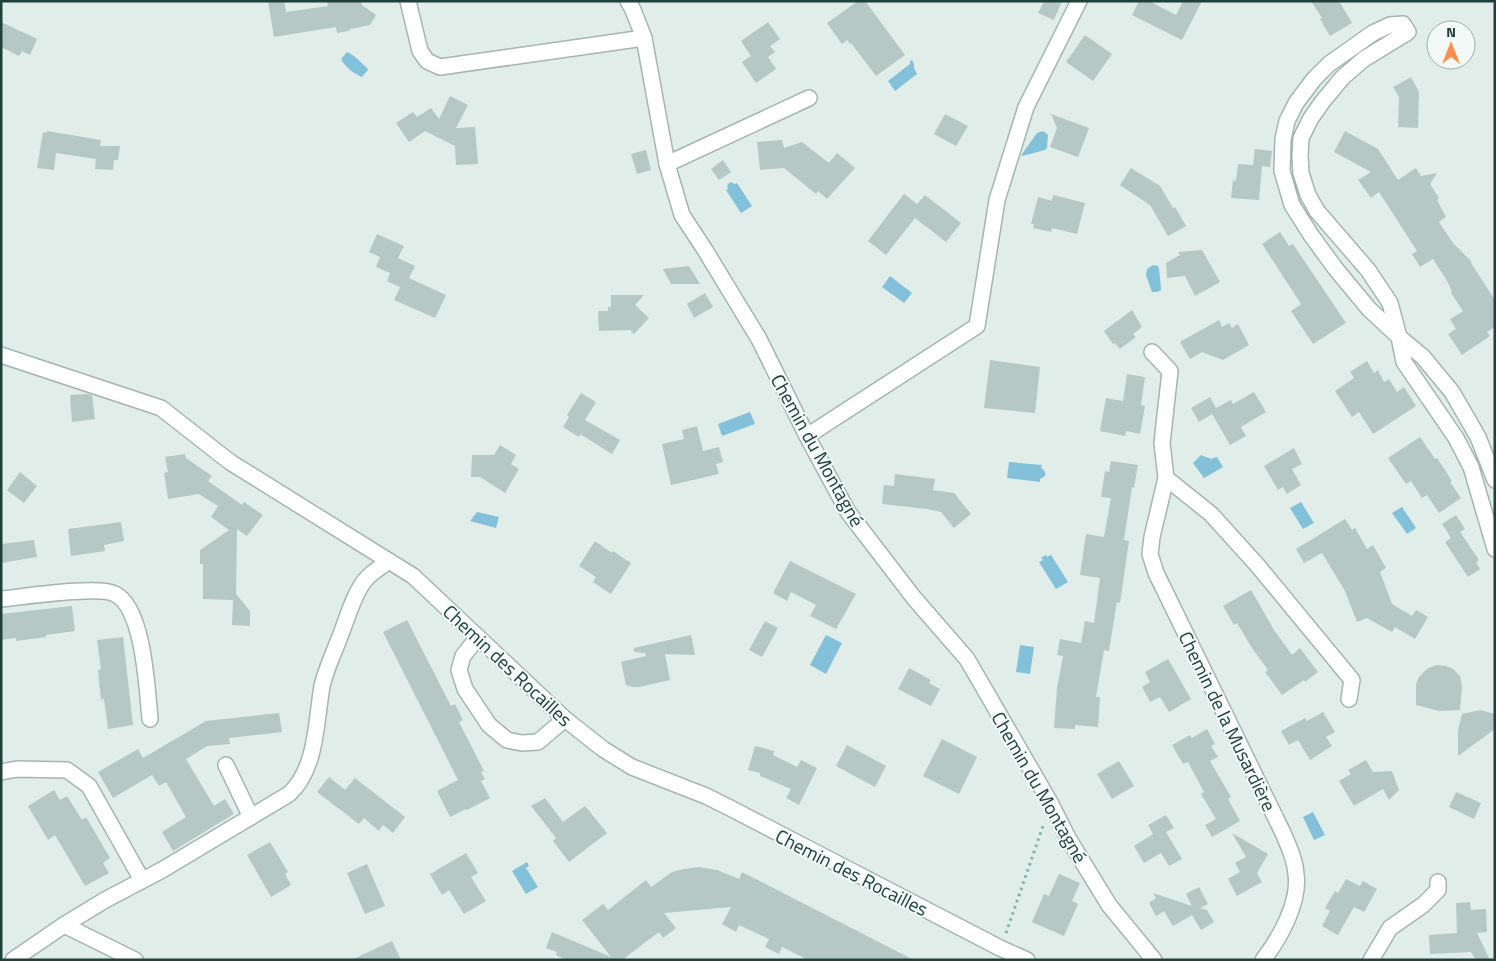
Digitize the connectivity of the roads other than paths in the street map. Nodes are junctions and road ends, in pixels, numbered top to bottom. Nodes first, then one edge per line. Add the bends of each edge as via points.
1 (408, 1) edge
2 (628, 1) edge
3 (1079, 1) edge
4 (644, 38) junction
5 (809, 98) dead end
6 (668, 164) junction
7 (1399, 337) junction
8 (1152, 352) dead end
9 (1, 355) edge
10 (807, 436) junction
11 (1166, 478) junction
12 (1495, 480) edge
13 (1495, 549) edge
14 (389, 561) junction
15 (1, 599) edge
16 (478, 637) junction
17 (1349, 700) dead end
18 (150, 719) dead end
19 (565, 719) junction
20 (226, 765) dead end
21 (1, 772) edge
22 (251, 817) junction
23 (142, 880) junction
24 (1438, 882) dead end
25 (64, 925) junction
26 (13, 960) edge
27 (135, 960) edge
28 (1027, 960) edge
29 (1154, 960) edge
30 (1264, 960) edge
31 (1371, 960) edge

1 - 4 street via 420,51 427,61 440,67
2 - 4 street, Chemin du Montagné
3 - 10 street via 1026,107 997,200 977,326
4 - 6 street, Chemin du Montagné
5 - 6 street
6 - 10 street, Chemin du Montagné via 682,215 759,339
7 - 7 street via 1390,303 1368,270 1317,212 1301,173 1300,156 1305,127 1323,101 1364,59 1408,32 1403,24 1390,25 1373,33 1329,64 1314,80 1287,121 1282,161 1292,205 1311,235 1369,309
7 - 12 street via 1424,357 1452,392 1478,437
7 - 13 street via 1404,362 1456,438 1471,467
8 - 11 street, Chemin de la Musardière via 1170,371 1162,443
9 - 14 street, Chemin des Rocailles via 161,408 230,462
10 - 29 street, Chemin du Montagné via 848,512 914,598 967,659 1109,905
11 - 17 street via 1211,514 1352,680
11 - 30 street, Chemin de la Musardière via 1150,554 1156,573 1284,833 1297,876 1291,911
14 - 16 street, Chemin des Rocailles via 413,576
14 - 22 street via 367,577 329,662 306,771 294,790
15 - 18 street via 96,590 114,593 123,600 130,608 142,649
16 - 19 street, Chemin des Rocailles
16 - 19 street via 463,656 459,670 465,689 489,725 507,740 538,742
19 - 28 street, Chemin des Rocailles via 632,767 706,796
20 - 22 street
21 - 23 street via 17,769 67,770 90,786
22 - 23 street
23 - 25 street
24 - 31 street via 1438,890 1423,905 1390,928
25 - 26 street
25 - 27 street

